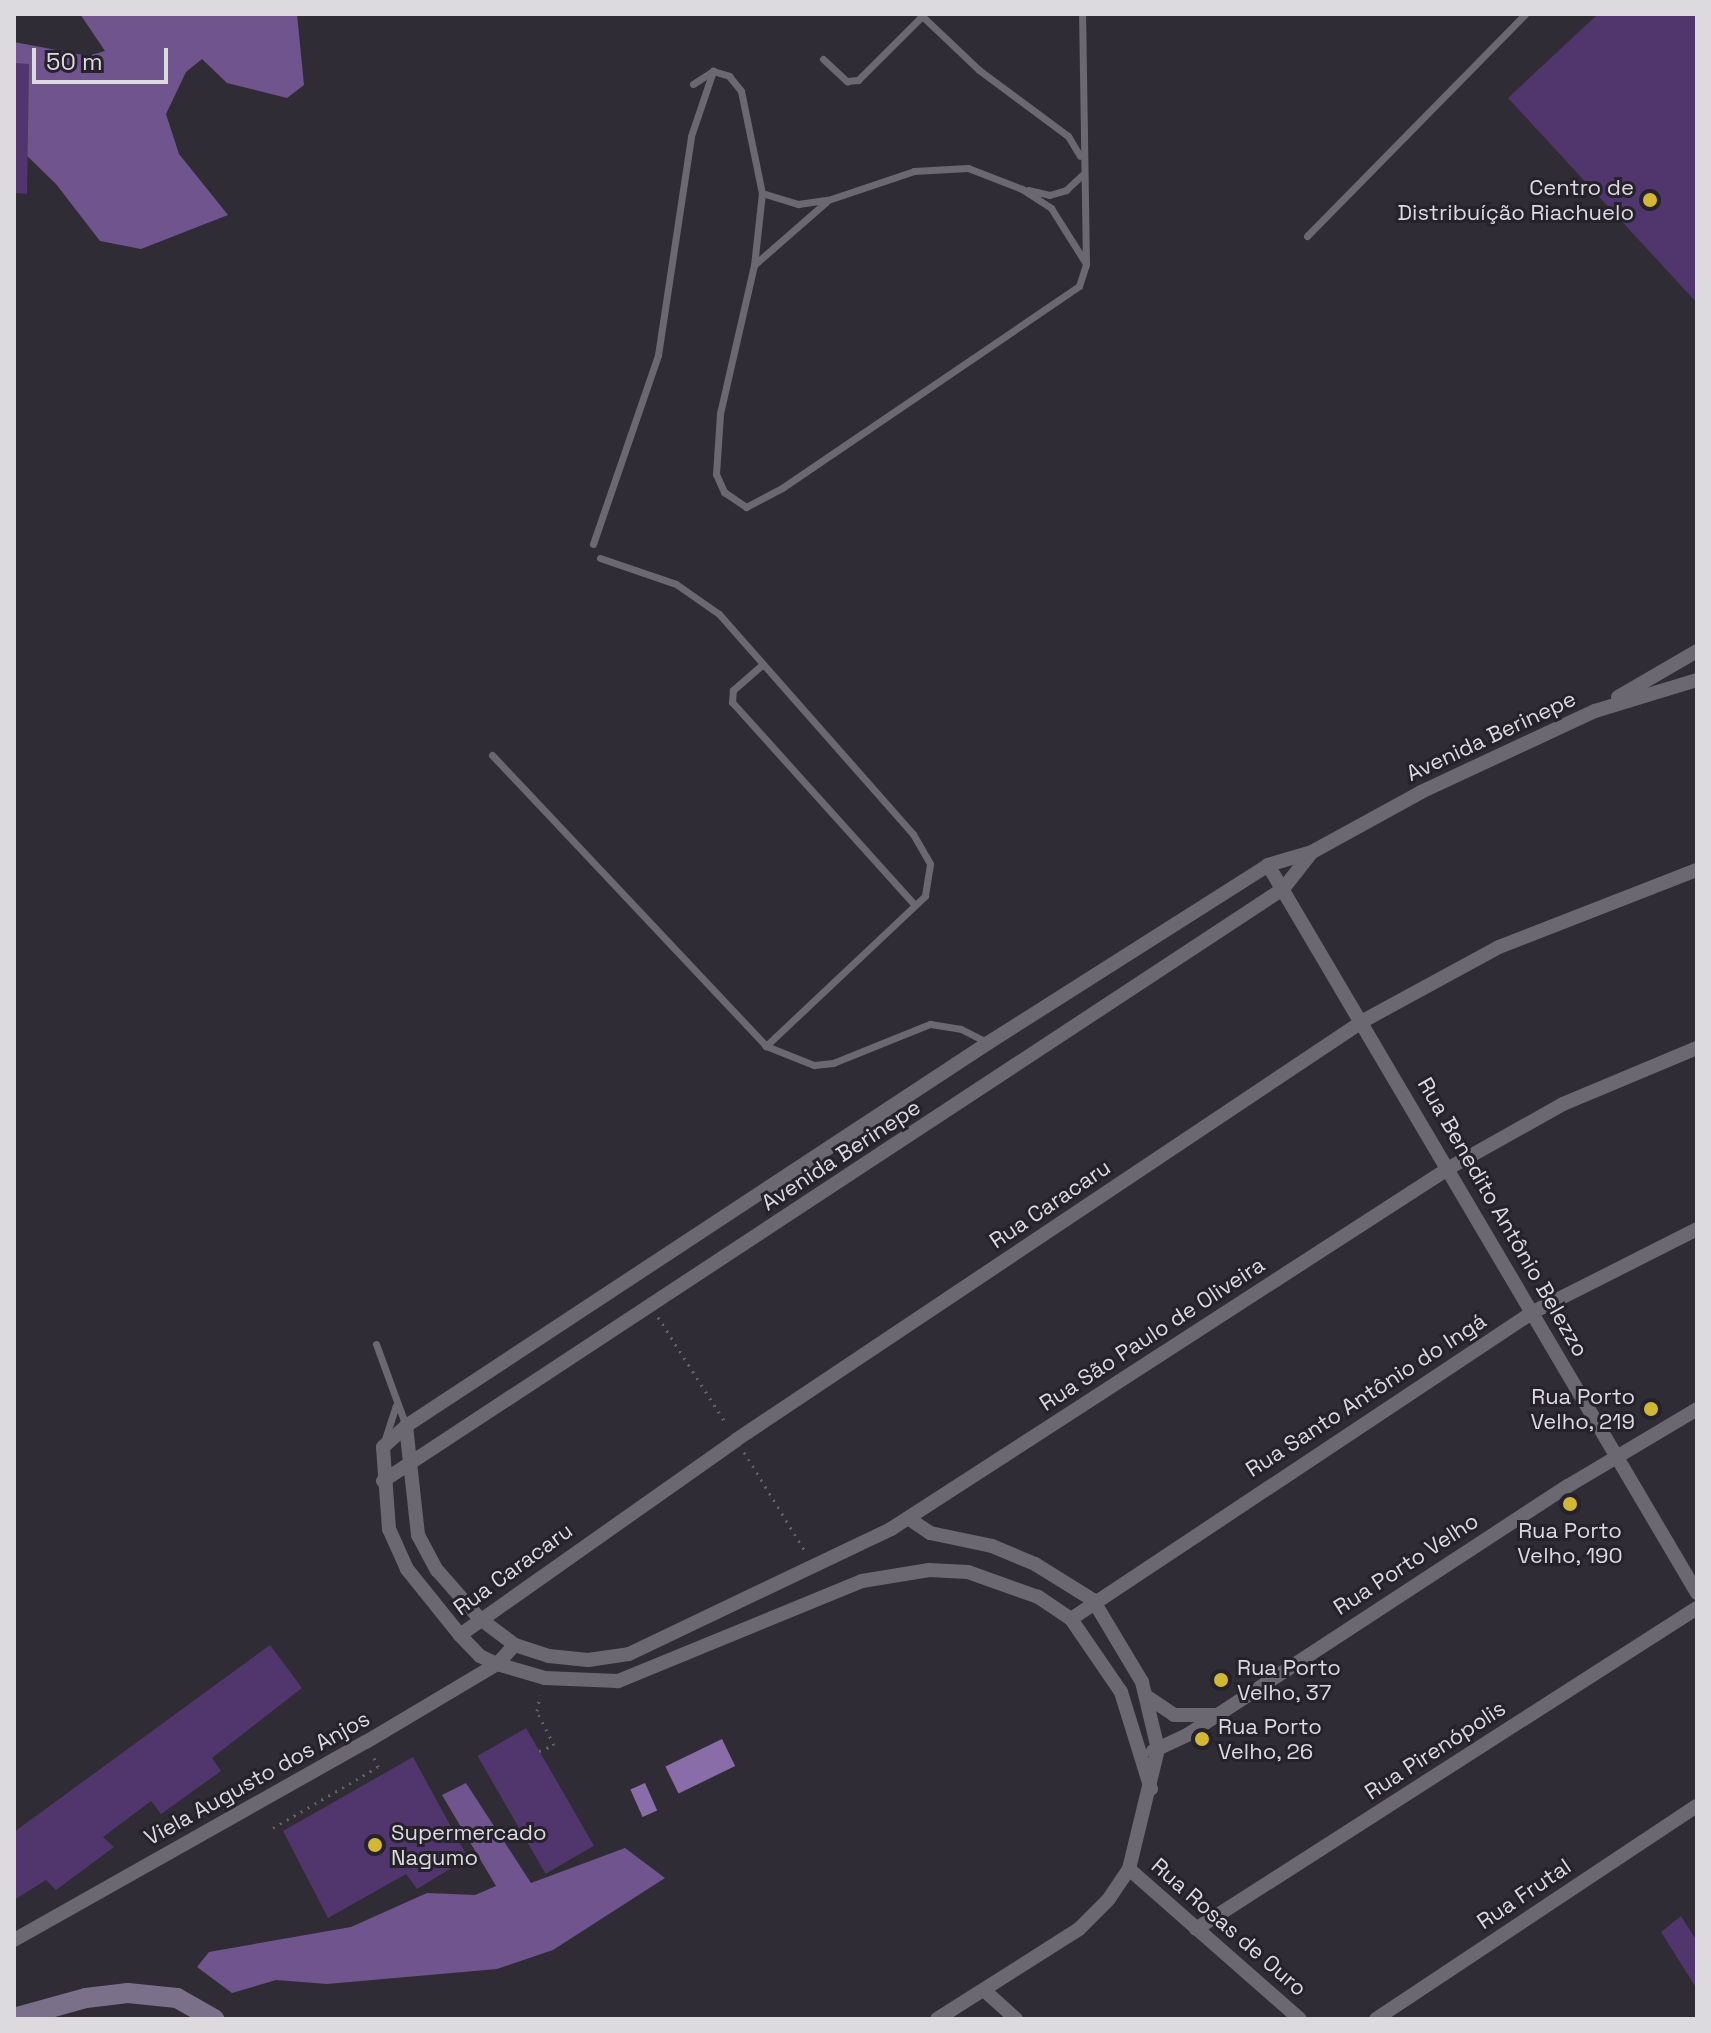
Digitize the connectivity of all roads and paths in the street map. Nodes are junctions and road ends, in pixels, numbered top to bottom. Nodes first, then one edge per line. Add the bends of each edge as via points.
1 (932, 14) edge
2 (1082, 14) edge
3 (1525, 14) edge
4 (921, 15) edge
5 (935, 31) junction
6 (823, 59) dead end
7 (713, 71) junction
8 (693, 84) dead end
9 (1081, 158) junction
10 (1082, 175) junction
11 (1022, 189) junction
12 (762, 193) junction
13 (828, 200) junction
14 (1307, 236) dead end
15 (1086, 264) junction
16 (754, 265) junction
17 (593, 544) dead end
18 (600, 558) dead end
19 (1697, 651) edge
20 (763, 664) junction
21 (1697, 680) edge
22 (1595, 711) junction
23 (492, 755) dead end
24 (1312, 852) junction
25 (1268, 865) junction
26 (1697, 870) edge
27 (1283, 889) junction
28 (915, 905) junction
29 (1363, 1021) junction
30 (988, 1043) junction
31 (766, 1046) junction
32 (1697, 1048) edge
33 (1449, 1168) junction
34 (1697, 1229) edge
35 (1533, 1312) junction
36 (376, 1344) dead end
37 (396, 1406) junction
38 (1697, 1409) edge
39 (406, 1426) junction
40 (383, 1447) junction
41 (1618, 1455) junction
42 (407, 1468) junction
43 (383, 1481) junction
44 (908, 1518) junction
45 (1697, 1593) edge
46 (1093, 1600) junction
47 (1697, 1608) edge
48 (479, 1618) junction
49 (1071, 1619) junction
50 (460, 1635) junction
51 (515, 1645) junction
52 (497, 1664) junction
53 (542, 1687) dead end
54 (1149, 1698) junction
55 (1215, 1715) junction
56 (366, 1742) junction
57 (1158, 1749) junction
58 (539, 1751) dead end
59 (1139, 1755) junction
60 (1151, 1789) junction
61 (1697, 1806) edge
62 (273, 1828) dead end
63 (1129, 1869) junction
64 (1196, 1929) junction
65 (14, 1940) edge
66 (985, 1991) junction
67 (14, 2018) edge
68 (214, 2019) edge
69 (937, 2019) edge
70 (1016, 2019) edge
71 (1300, 2019) edge
72 (1376, 2019) edge

1 - 5 lane
2 - 9 lane
3 - 14 lane
4 - 5 lane
4 - 6 lane via 858,80 847,81
5 - 9 lane via 1068,136
7 - 8 lane
7 - 12 lane via 729,76 741,91
7 - 17 lane via 691,136 658,355
9 - 10 lane
10 - 11 lane via 1066,190 1049,195
10 - 15 lane
11 - 13 lane via 968,168 914,171
11 - 15 lane via 1051,208
12 - 13 lane via 782,203
12 - 16 lane
13 - 16 lane
15 - 16 lane via 1079,286 782,488 746,507 724,492 716,474 720,414
18 - 20 lane via 676,584 719,614
19 - 22 street
20 - 28 lane via 913,834 930,864 931,880
20 - 28 lane via 733,690 732,702
21 - 22 street, Avenida Berinepe
22 - 24 street, Avenida Berinepe via 1421,792
23 - 31 lane
24 - 25 street, Avenida Berinepe
24 - 27 street, Avenida Berinepe
25 - 27 street, Rua Benedito Antônio Belezzo
25 - 30 street, Avenida Berinepe
26 - 29 street, Rua Caracaru via 1499,947
27 - 29 street, Rua Benedito Antônio Belezzo
27 - 42 street, Avenida Berinepe
28 - 31 lane
29 - 33 street, Rua Benedito Antônio Belezzo
29 - 48 street, Rua Caracaru
30 - 31 lane via 961,1029 930,1024 833,1063 814,1065
30 - 39 street, Avenida Berinepe
32 - 33 street, Rua São Paulo de Oliveira via 1563,1104
33 - 35 street, Rua Benedito Antônio Belezzo
33 - 44 street, Rua São Paulo de Oliveira
34 - 35 street, Rua Santo Antônio do Ingá
35 - 41 street, Rua Benedito Antônio Belezzo
35 - 46 street, Rua Santo Antônio do Ingá
36 - 37 lane
37 - 39 lane
37 - 40 lane
38 - 41 street, Rua Porto Velho
39 - 40 street, Avenida Berinepe
39 - 42 street
40 - 43 street
41 - 45 street, Rua Benedito Antônio Belezzo
41 - 55 street, Rua Porto Velho
42 - 43 street, Avenida Berinepe
42 - 48 street via 418,1535 437,1570
43 - 50 street via 389,1529 407,1569
44 - 46 street via 930,1533 992,1546 1035,1564
44 - 51 street, Rua São Paulo de Oliveira via 815,1569 629,1654 588,1660
46 - 49 street, Rua Santo Antônio do Ingá
46 - 54 street via 1125,1645
47 - 64 street, Rua Pirenópolis
48 - 50 street, Rua Caracaru
48 - 51 street
49 - 52 street via 1004,1582 968,1572 929,1570 830,1592 682,1659 618,1681 545,1678
49 - 59 street via 1121,1692
50 - 52 street via 480,1656
51 - 52 street, Viela Augusto dos Anjos
52 - 56 street, Viela Augusto dos Anjos
53 - 58 path via 537,1711 554,1745
54 - 55 street via 1174,1715
54 - 57 street
55 - 57 street, Rua Porto Velho
56 - 62 path via 378,1767
56 - 65 street, Viela Augusto dos Anjos
57 - 59 street, Rua Porto Velho
57 - 60 street
59 - 60 street
60 - 63 street
61 - 72 street, Rua Frutal
63 - 64 street, Rua Rosas de Ouro
63 - 66 street via 1079,1929
64 - 71 street, Rua Rosas de Ouro
66 - 69 street
66 - 70 street
67 - 68 street via 86,1998 128,1993 177,1998

